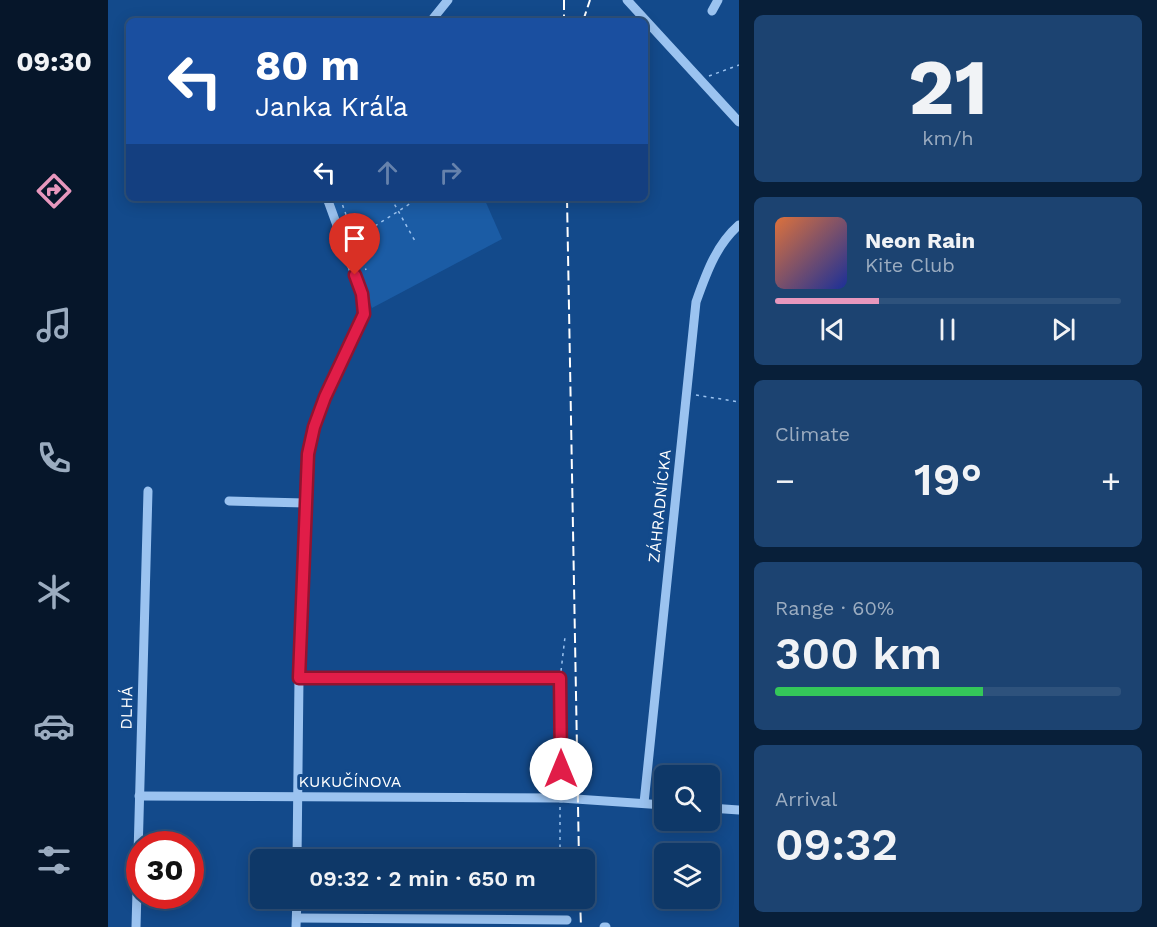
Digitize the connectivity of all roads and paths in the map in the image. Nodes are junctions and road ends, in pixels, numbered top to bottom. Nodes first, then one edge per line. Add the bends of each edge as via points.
1 (448, 0) edge
2 (627, 0) edge
3 (718, 0) edge
4 (712, 11) dead end
5 (433, 18) edge
6 (644, 18) edge
7 (648, 23) edge
8 (738, 65) edge
9 (700, 79) junction
10 (738, 122) edge
11 (328, 201) edge
12 (341, 201) edge
13 (393, 201) edge
14 (414, 201) edge
15 (398, 211) junction
16 (738, 225) edge
17 (355, 238) junction
18 (415, 241) dead end
19 (366, 270) dead end
20 (686, 393) junction
21 (738, 402) edge
22 (148, 491) dead end
23 (229, 501) dead end
24 (305, 502) junction
25 (565, 638) dead end
26 (299, 678) junction
27 (560, 678) junction
28 (139, 796) junction
29 (298, 796) junction
30 (561, 798) junction
31 (644, 803) junction
32 (654, 804) edge
33 (720, 809) edge
34 (738, 810) edge
35 (297, 849) edge
36 (560, 849) edge
37 (566, 909) edge
38 (567, 920) joint
39 (296, 922) edge
40 (136, 927) edge

1 - 5 street
2 - 6 street
3 - 4 street
7 - 9 street
8 - 9 path
9 - 10 street
11 - 24 street via 362,294 364,314 314,427
12 - 17 path
13 - 15 path
14 - 15 path
15 - 17 path
15 - 18 path
16 - 20 street, ZÁHRADNÍCKA via 725,237 696,302
17 - 19 path
20 - 21 path
20 - 31 street, ZÁHRADNÍCKA
22 - 28 street, DLHÁ
23 - 24 street
24 - 26 street
25 - 27 path
26 - 27 street
26 - 29 street
27 - 30 street
28 - 29 street, KUKUČÍNOVA
28 - 40 street, DLHÁ
29 - 30 street, KUKUČÍNOVA
29 - 35 street
30 - 31 street, KUKUČÍNOVA
30 - 36 path
31 - 32 street
33 - 34 street
37 - 38 path
38 - 39 street

